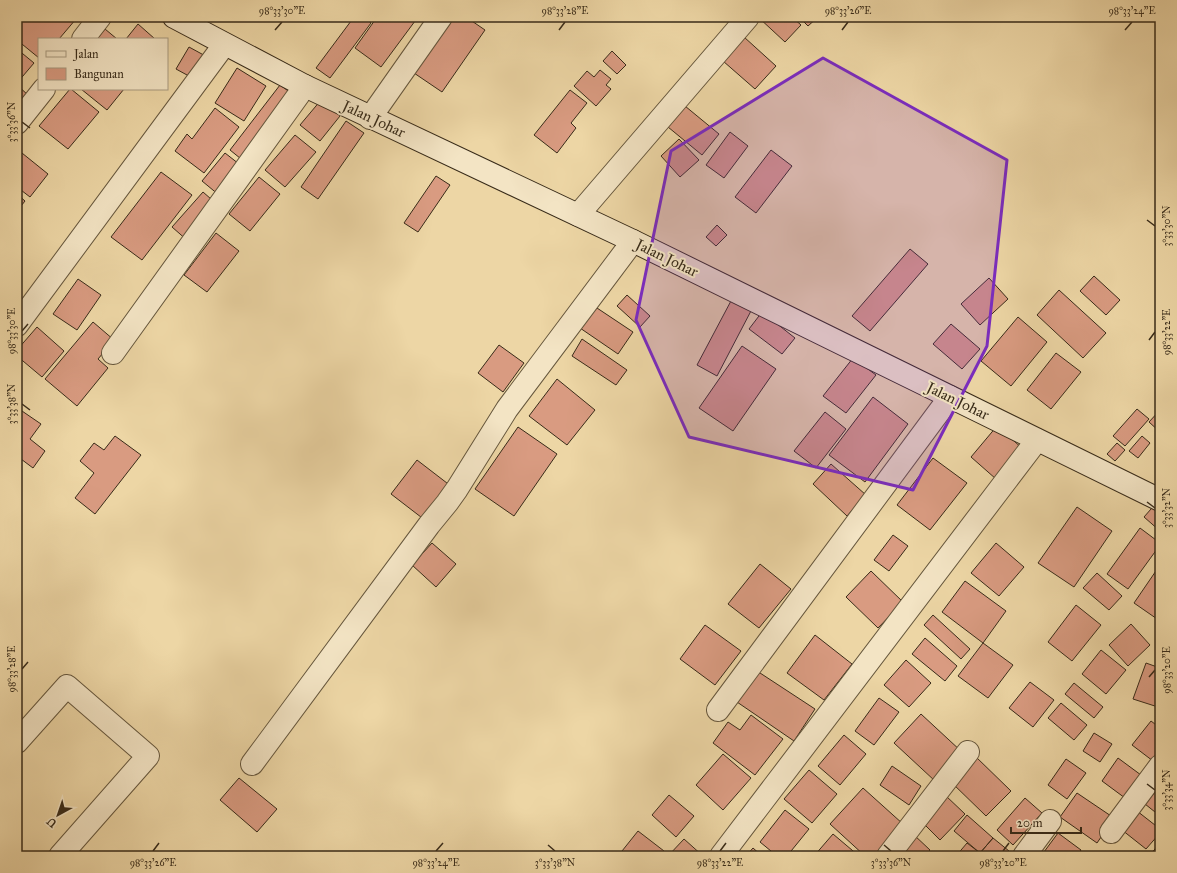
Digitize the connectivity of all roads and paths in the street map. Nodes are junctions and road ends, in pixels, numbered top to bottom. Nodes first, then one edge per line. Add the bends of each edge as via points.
1 (100, 17) edge
2 (174, 17) edge
3 (441, 17) edge
4 (748, 17) edge
5 (83, 38) edge
6 (224, 44) junction
7 (305, 86) junction
8 (43, 90) edge
9 (370, 118) junction
10 (17, 123) edge
11 (578, 215) junction
12 (633, 241) junction
13 (17, 325) edge
14 (113, 353) dead end
15 (950, 397) junction
16 (1037, 440) junction
17 (1160, 500) edge
18 (718, 710) dead end
19 (18, 740) edge
20 (968, 752) dead end
21 (252, 764) dead end
22 (1160, 766) edge
23 (1050, 821) dead end
24 (1111, 832) dead end
25 (60, 856) edge
26 (721, 856) edge
27 (888, 856) edge
28 (1024, 856) edge

1 - 5 street
2 - 6 street, Jalan Johar
3 - 9 street
4 - 11 street
6 - 7 street, Jalan Johar
6 - 13 street
7 - 9 street, Jalan Johar
7 - 14 street
8 - 10 street
9 - 11 street, Jalan Johar
11 - 12 street, Jalan Johar
12 - 15 street, Jalan Johar
12 - 21 street via 507,409 447,503
15 - 16 street, Jalan Johar
15 - 18 street
16 - 17 street, Jalan Johar
16 - 26 street
19 - 25 street via 67,686 148,756
20 - 27 street
22 - 24 street
23 - 28 street

